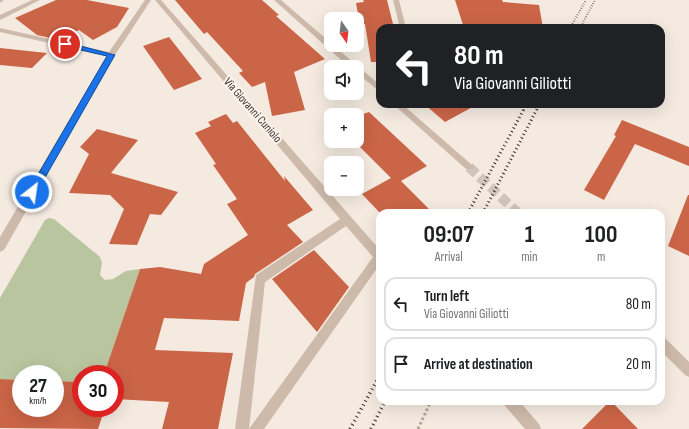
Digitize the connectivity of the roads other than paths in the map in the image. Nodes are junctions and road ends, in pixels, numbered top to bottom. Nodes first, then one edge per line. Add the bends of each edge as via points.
1 (38, 0) edge
2 (148, 0) edge
3 (158, 0) edge
4 (277, 0) edge
5 (396, 0) edge
6 (0, 18) edge
7 (402, 24) edge
8 (0, 30) edge
9 (111, 55) junction
10 (346, 60) edge
11 (364, 75) edge
12 (376, 86) edge
13 (402, 108) edge
14 (469, 167) tunnel mouth
15 (347, 220) junction
16 (0, 247) edge
17 (376, 254) edge
18 (376, 261) edge
19 (665, 346) edge
20 (689, 371) edge
21 (513, 405) edge
22 (242, 429) edge
23 (256, 429) edge
24 (534, 429) edge

1 - 6 street
2 - 9 street
3 - 15 street, Via Giovanni Cuniolo
4 - 10 street
5 - 7 street
8 - 9 street
9 - 16 street
11 - 12 street
13 - 14 street
15 - 17 street, Via Giovanni Cuniolo
15 - 22 street via 260,278
18 - 23 street, Via Giovanni Cuniolo
19 - 20 street
21 - 24 street

